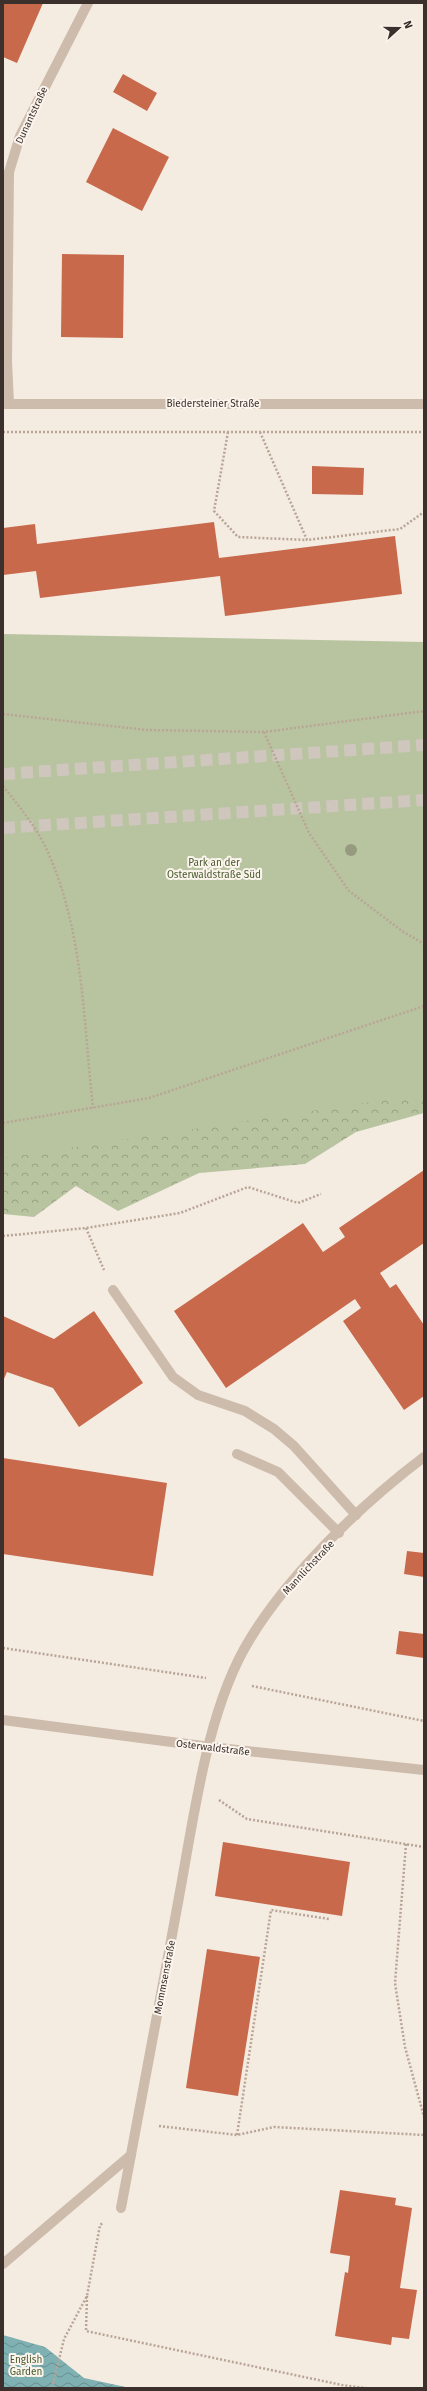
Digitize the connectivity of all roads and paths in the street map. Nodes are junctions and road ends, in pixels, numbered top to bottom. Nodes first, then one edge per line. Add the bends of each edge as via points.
1 (88, 3) edge
2 (6, 404) edge
3 (424, 404) edge
4 (3, 432) edge
5 (228, 432) junction
6 (260, 432) junction
7 (424, 432) edge
8 (424, 512) edge
9 (307, 540) junction
10 (424, 711) edge
11 (3, 714) edge
12 (264, 732) junction
13 (3, 786) edge
14 (424, 944) edge
15 (424, 1006) edge
16 (93, 1108) junction
17 (3, 1124) edge
18 (321, 1194) dead end
19 (86, 1228) junction
20 (3, 1236) edge
21 (112, 1290) joint
22 (237, 1454) dead end
23 (424, 1457) edge
24 (356, 1515) junction
25 (339, 1533) junction
26 (3, 1720) edge
27 (210, 1747) junction
28 (424, 1770) edge
29 (406, 1844) dead end
30 (329, 1919) dead end
31 (424, 2117) edge
32 (137, 2124) junction
33 (237, 2135) junction
34 (424, 2135) edge
35 (131, 2154) junction
36 (122, 2208) joint
37 (3, 2264) edge
38 (87, 2296) junction
39 (52, 2388) edge
40 (366, 2388) edge

1 - 2 street, Dunantstraße via 20,136 9,172
2 - 3 street, Biedersteiner Straße
4 - 5 path
5 - 6 path
5 - 9 path via 214,511 238,537
6 - 7 path
6 - 9 path
8 - 9 path via 400,529
10 - 12 path
11 - 12 path via 147,730
12 - 14 path via 308,833 350,890 402,931
13 - 16 path via 26,814 45,845 67,903 76,940
15 - 16 path via 149,1098
16 - 17 path
18 - 19 path via 298,1202 248,1186 180,1213
19 - 20 path
19 - 21 path
21 - 24 street via 173,1377 198,1395 245,1411 274,1429 294,1446
22 - 25 street via 278,1472
23 - 24 street, Mannlichstraße
24 - 25 street, Mannlichstraße
25 - 27 street, Mannlichstraße via 287,1587 250,1639 228,1681
26 - 27 street, Osterwaldstraße
27 - 28 street, Osterwaldstraße
27 - 32 street, Mommsenstraße via 200,1786
29 - 31 path via 395,1983 405,2047
30 - 33 path via 271,1910
32 - 33 path
32 - 35 street, Mommsenstraße
33 - 34 path via 274,2127
35 - 36 street, Mommsenstraße
35 - 37 street
36 - 38 path via 100,2225
38 - 39 path via 64,2340
38 - 40 path via 86,2331

